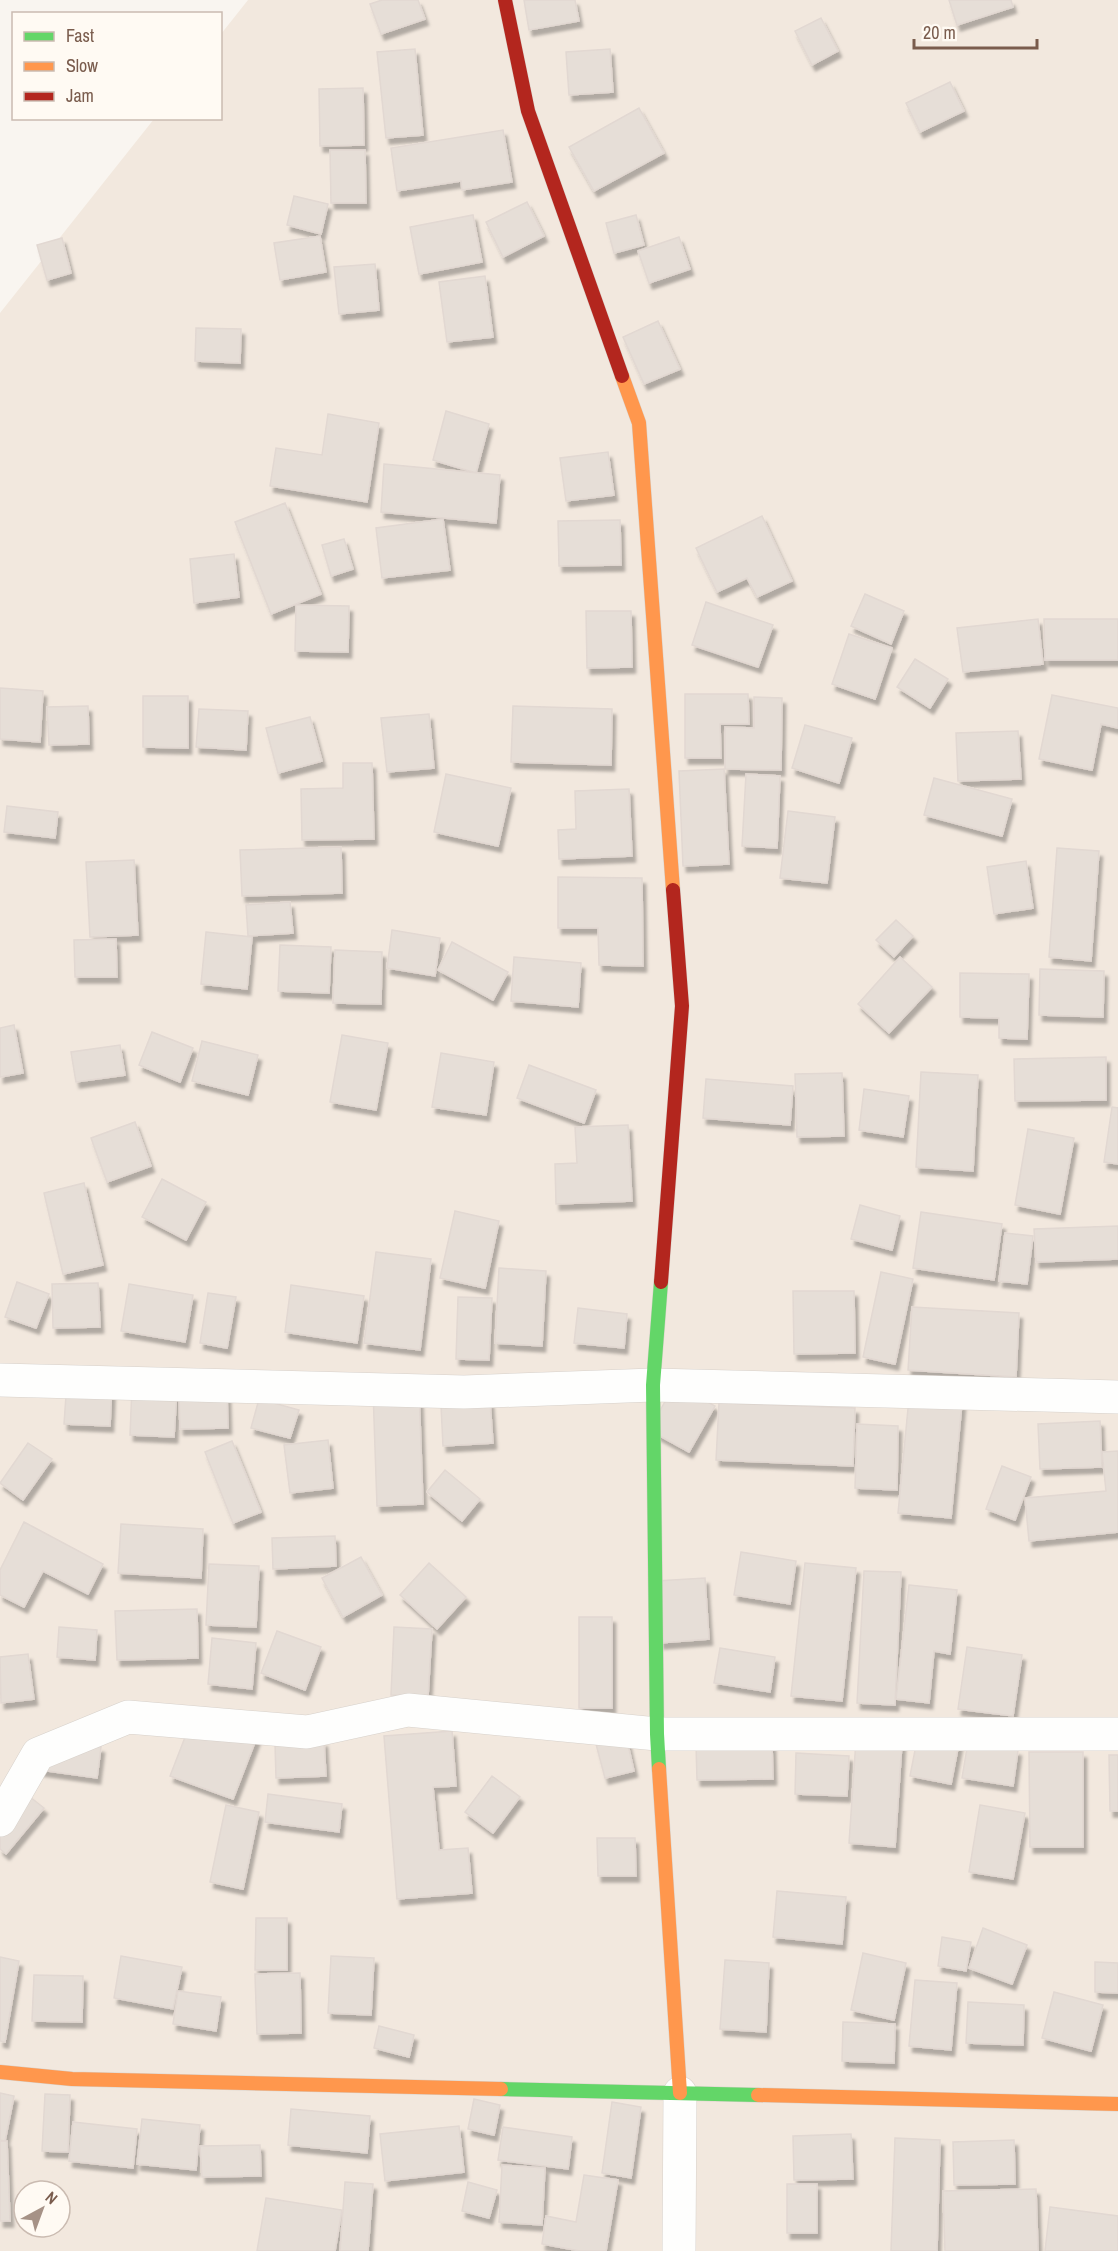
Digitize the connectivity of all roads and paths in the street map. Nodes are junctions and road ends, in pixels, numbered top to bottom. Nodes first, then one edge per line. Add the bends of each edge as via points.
1 (505, 0) edge
2 (0, 1380) edge
3 (653, 1385) junction
4 (1118, 1397) edge
5 (657, 1734) junction
6 (1118, 1734) edge
7 (0, 1820) edge
8 (0, 2072) edge
9 (680, 2093) junction
10 (1118, 2104) edge
11 (679, 2251) edge

1 - 3 street via 528,111 639,423 682,1006
2 - 3 street via 464,1392
3 - 4 street
3 - 5 street
5 - 6 street
5 - 7 street via 408,1710 306,1732 128,1717 38,1754
5 - 9 street
8 - 9 street via 72,2079
9 - 10 street
9 - 11 street

